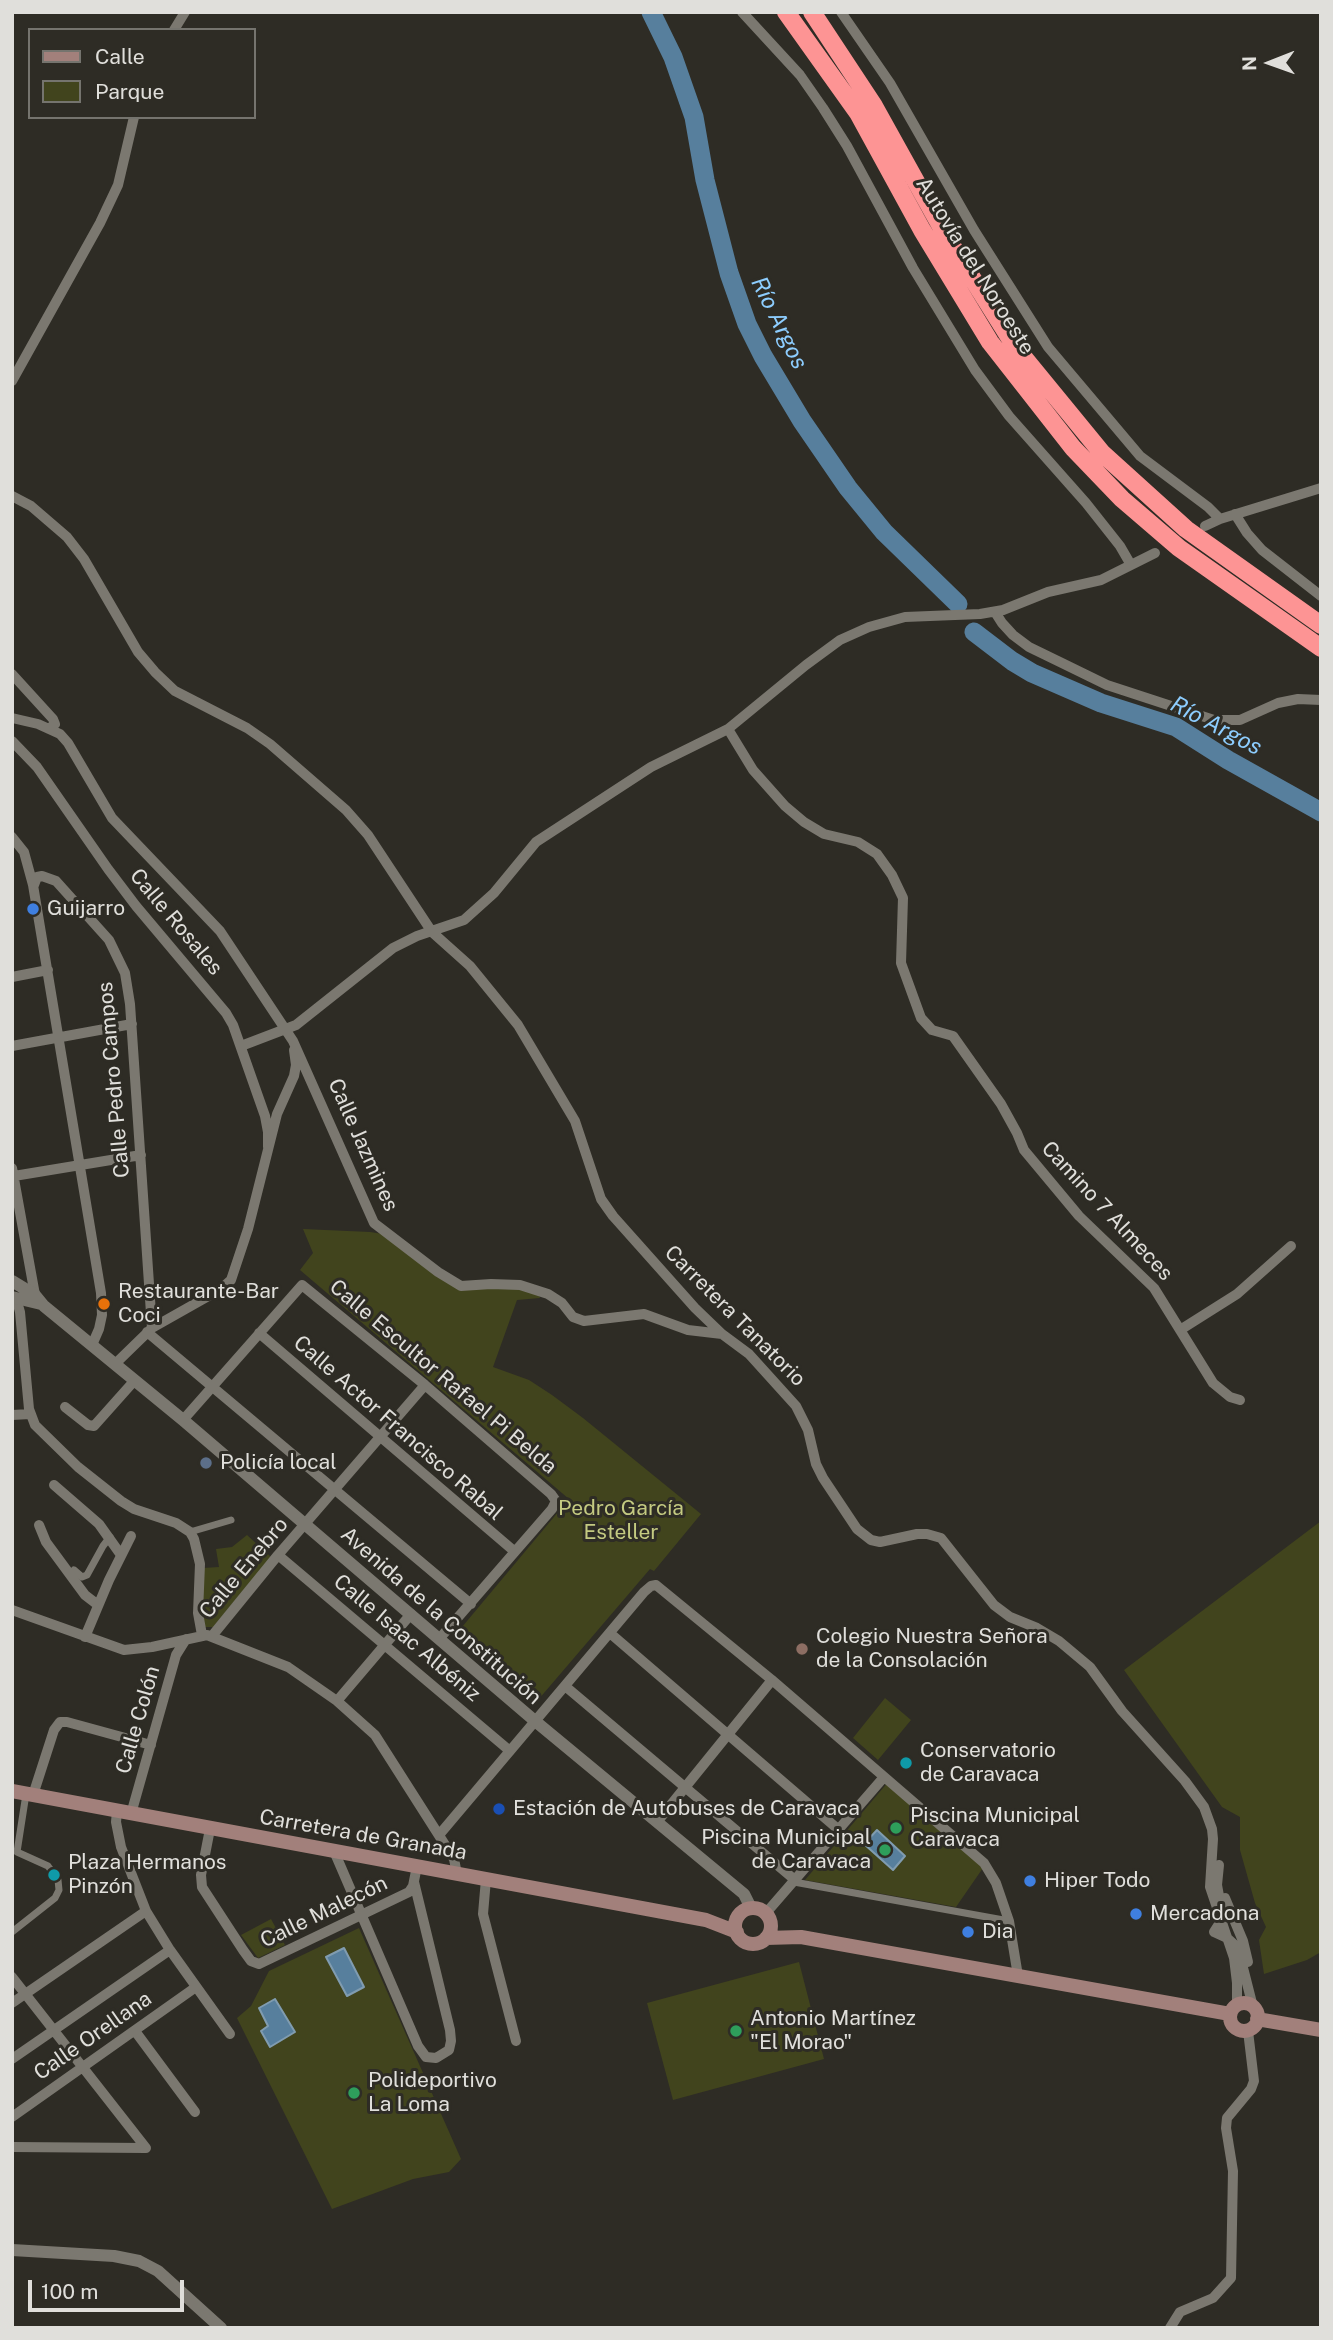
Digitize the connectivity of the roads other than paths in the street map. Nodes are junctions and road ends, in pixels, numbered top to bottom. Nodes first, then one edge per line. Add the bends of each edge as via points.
1 (185, 12) edge
2 (742, 12) edge
3 (786, 12) edge
4 (812, 12) edge
5 (841, 12) edge
6 (175, 28) edge
7 (134, 119) edge
8 (12, 382) edge
9 (1321, 488) edge
10 (12, 496) edge
11 (1235, 514) junction
12 (1220, 519) junction
13 (1205, 526) dead end
14 (1155, 553) dead end
15 (1131, 565) junction
16 (1321, 596) edge
17 (995, 612) junction
18 (1321, 625) edge
19 (1321, 648) edge
20 (12, 674) edge
21 (1321, 699) edge
22 (12, 718) edge
23 (50, 728) junction
24 (728, 729) junction
25 (12, 741) edge
26 (12, 837) edge
27 (33, 885) junction
28 (432, 932) junction
29 (48, 970) junction
30 (12, 977) edge
31 (132, 1024) junction
32 (290, 1027) junction
33 (59, 1038) junction
34 (293, 1041) junction
35 (12, 1046) edge
36 (241, 1046) junction
37 (310, 1075) junction
38 (290, 1083) junction
39 (262, 1107) junction
40 (279, 1107) junction
41 (268, 1147) junction
42 (141, 1155) junction
43 (80, 1166) junction
44 (13, 1172) edge
45 (1292, 1246) dead end
46 (29, 1264) junction
47 (14, 1291) edge
48 (35, 1295) junction
49 (44, 1306) junction
50 (150, 1330) junction
51 (1180, 1330) junction
52 (258, 1333) junction
53 (722, 1334) junction
54 (92, 1345) junction
55 (116, 1364) junction
56 (135, 1380) junction
57 (425, 1385) junction
58 (213, 1387) junction
59 (1240, 1400) dead end
60 (65, 1407) dead end
61 (30, 1414) junction
62 (12, 1415) edge
63 (183, 1420) junction
64 (380, 1438) junction
65 (54, 1485) dead end
66 (335, 1491) junction
67 (230, 1520) dead end
68 (39, 1525) dead end
69 (305, 1525) junction
70 (190, 1532) junction
71 (131, 1536) dead end
72 (110, 1537) junction
73 (514, 1551) junction
74 (121, 1555) junction
75 (278, 1555) junction
76 (72, 1574) junction
77 (471, 1604) junction
78 (98, 1605) junction
79 (12, 1610) edge
80 (411, 1614) junction
81 (611, 1633) junction
82 (207, 1636) junction
83 (85, 1637) junction
84 (440, 1638) junction
85 (186, 1639) junction
86 (385, 1645) junction
87 (772, 1680) junction
88 (565, 1686) junction
89 (337, 1701) junction
90 (535, 1721) junction
91 (728, 1735) junction
92 (151, 1745) junction
93 (510, 1751) junction
94 (884, 1777) junction
95 (685, 1788) junction
96 (24, 1793) edge
97 (124, 1812) junction
98 (657, 1822) junction
99 (209, 1829) junction
100 (839, 1830) junction
101 (439, 1835) junction
102 (1213, 1839) junction
103 (334, 1851) junction
104 (1219, 1865) junction
105 (417, 1866) junction
106 (457, 1874) junction
107 (486, 1879) junction
108 (795, 1881) junction
109 (414, 1882) junction
110 (407, 1893) junction
111 (418, 1898) junction
112 (751, 1908) junction
113 (146, 1911) junction
114 (362, 1916) junction
115 (1009, 1921) junction
116 (1222, 1924) junction
117 (768, 1925) junction
118 (737, 1926) junction
119 (12, 1932) edge
120 (1227, 1938) junction
121 (170, 1950) junction
122 (1018, 1976) junction
123 (12, 1977) edge
124 (196, 1986) junction
125 (1248, 1987) junction
126 (26, 1993) junction
127 (12, 2003) edge
128 (1232, 2011) junction
129 (1255, 2013) junction
130 (54, 2030) junction
131 (1321, 2030) edge
132 (135, 2031) junction
133 (1248, 2031) junction
134 (230, 2034) dead end
135 (516, 2041) dead end
136 (12, 2059) edge
137 (83, 2067) junction
138 (195, 2112) dead end
139 (12, 2118) edge
140 (12, 2147) edge
141 (12, 2250) edge
142 (221, 2328) edge
143 (1170, 2328) edge

1 - 6 street
2 - 15 street via 800,75 835,127 975,370 1086,503
3 - 19 highway, Autovía del Noroeste via 858,113 990,342 1073,448 1179,548
4 - 18 highway, Autovía del Noroeste via 874,106 949,241 1016,348 1102,453 1186,529
5 - 12 street via 890,83 1048,347 1140,456
7 - 8 street via 118,185
9 - 11 street
10 - 28 street, Carretera Tanatorio via 67,537 155,673 175,691 270,744 346,810 368,835
11 - 12 street
11 - 16 street via 1262,550
12 - 13 street
14 - 15 street
15 - 17 street via 1101,580 1048,592
17 - 21 street via 1029,647 1107,685 1214,720 1240,720 1278,703
17 - 24 street via 905,617 853,634 822,652
20 - 23 street via 53,719
22 - 23 street
23 - 32 street, Calle Jazmines via 68,743 112,818 220,931
24 - 28 street via 651,767 556,826 464,920
24 - 51 street, Camino 7 Almeces via 753,770 796,816 824,834 866,846 885,866 904,898 901,963 920,1018 932,1030 953,1036 1001,1104 1024,1150 1079,1216 1154,1288
25 - 36 street, Calle Rosales via 37,767 136,906 226,1013
26 - 27 street via 24,852
27 - 29 street
27 - 31 street, Calle Pedro Campos via 41,876 56,881 109,940 125,973
28 - 32 street via 393,947
28 - 53 street, Carretera Tanatorio via 470,966 517,1025 575,1121 601,1199 612,1216
29 - 30 street
29 - 33 street
31 - 33 street
31 - 42 street, Calle Pedro Campos
32 - 34 street, Calle Jazmines
32 - 36 street
33 - 35 street
33 - 43 street
34 - 37 street, Calle Jazmines
34 - 38 street via 296,1065
36 - 39 street, Calle Rosales
37 - 38 street
37 - 53 street, Calle Jazmines via 374,1223 454,1283 465,1287 520,1285 548,1294 584,1321 644,1314 688,1330
38 - 40 street
39 - 40 street via 273,1112
39 - 41 street, Calle Rosales
40 - 41 street
41 - 50 street via 231,1280
42 - 43 street
42 - 50 street, Calle Pedro Campos
43 - 44 street
43 - 54 street via 101,1293 102,1315
44 - 46 street
45 - 51 street via 1237,1294
46 - 47 street
46 - 48 street
47 - 48 street
47 - 49 street
47 - 61 street
48 - 49 street
49 - 54 street, Avenida de la Constitución
50 - 55 street
50 - 58 street
51 - 59 street, Camino 7 Almeces via 1213,1383
52 - 57 street, Calle Escultor Rafael Pi Belda via 302,1285
52 - 58 street
52 - 64 street, Calle Actor Francisco Rabal
53 - 102 street, Carretera Tanatorio via 749,1354 796,1406 823,1478 864,1536 880,1542 917,1534 941,1538 994,1605 1050,1636 1098,1677 1205,1807
54 - 55 street, Avenida de la Constitución
55 - 56 street, Avenida de la Constitución
56 - 60 street via 94,1426
56 - 63 street, Avenida de la Constitución
57 - 64 street, Calle Enebro
57 - 73 street, Calle Escultor Rafael Pi Belda via 556,1501
58 - 63 street
58 - 66 street
61 - 62 street
61 - 70 street via 40,1431 121,1501
63 - 69 street, Avenida de la Constitución
64 - 66 street, Calle Enebro
64 - 73 street, Calle Actor Francisco Rabal
65 - 72 street
66 - 69 street, Calle Enebro
66 - 77 street
67 - 70 street
68 - 76 street via 46,1542
69 - 75 street, Calle Enebro
69 - 80 street, Avenida de la Constitución
70 - 82 street via 200,1564 198,1613
71 - 74 street
72 - 74 street
72 - 76 street via 87,1576 74,1570
73 - 77 street
74 - 78 street
75 - 82 street, Calle Enebro
75 - 86 street, Calle Isaac Albéniz
76 - 78 street via 85,1595
77 - 84 street
78 - 83 street
79 - 83 street
80 - 84 street, Avenida de la Constitución
80 - 86 street
81 - 87 street via 653,1585
81 - 88 street
81 - 91 street
82 - 85 street
82 - 89 street via 288,1667
83 - 85 street via 124,1650
84 - 90 street, Avenida de la Constitución
85 - 92 street, Calle Colón via 176,1656
86 - 89 street
86 - 93 street, Calle Isaac Albéniz
87 - 91 street
87 - 94 street
88 - 90 street
88 - 95 street
89 - 101 street via 375,1735
90 - 93 street
90 - 98 street, Avenida de la Constitución
91 - 95 street
91 - 100 street
92 - 96 street via 67,1722 59,1724
92 - 97 street, Calle Colón
93 - 101 street
94 - 100 street
94 - 115 street via 984,1863
95 - 98 street
95 - 108 street
96 - 97 main road, Carretera de Granada
96 - 119 street via 17,1852 48,1866 59,1890
97 - 99 main road, Carretera de Granada
97 - 113 street via 116,1822 121,1847
98 - 112 street, Avenida de la Constitución via 744,1894
99 - 103 main road, Carretera de Granada
99 - 114 street, Calle Malecón via 202,1887 254,1963 268,1961
100 - 108 street
101 - 106 street via 454,1859
102 - 104 street, Carretera Tanatorio
102 - 116 street via 1210,1887
103 - 105 main road, Carretera de Granada
103 - 114 street
104 - 116 street
104 - 125 street via 1223,1891 1246,1952
105 - 106 main road, Carretera de Granada
105 - 109 street, Calle Malecón
106 - 107 main road, Carretera de Granada
107 - 118 main road, Carretera de Granada
107 - 135 street via 483,1914
108 - 115 street
108 - 117 street
109 - 110 street, Calle Malecón
109 - 111 street
110 - 111 street
110 - 114 street, Calle Malecón
111 - 114 street via 450,2030 450,2046 441,2057 431,2059 423,2053
112 - 117 main road, Carretera de Granada via 757,1908
112 - 118 main road via 742,1912
113 - 121 street
113 - 126 street
115 - 122 street
116 - 120 street via 1214,1932
117 - 118 main road, Carretera de Granada via 756,1944 744,1941
117 - 122 main road, Carretera de Granada via 801,1937
120 - 125 street via 1238,1948
120 - 128 street via 1237,1972 1237,2003
121 - 124 street
121 - 130 street
122 - 128 main road, Carretera de Granada
123 - 126 street
124 - 132 street, Calle Orellana
124 - 134 street
125 - 129 street
126 - 127 street
126 - 130 street
128 - 129 main road, Carretera de Granada via 1246,2004
128 - 133 main road via 1233,2026
129 - 131 main road, Carretera de Granada
129 - 133 main road via 1254,2026
130 - 136 street
130 - 137 street
132 - 137 street, Calle Orellana
132 - 138 street
133 - 143 street via 1254,2081 1227,2118 1226,2128 1233,2171 1231,2278 1213,2298 1180,2312
137 - 139 street, Calle Orellana
137 - 140 street via 146,2148
141 - 142 street via 139,2261 158,2271

